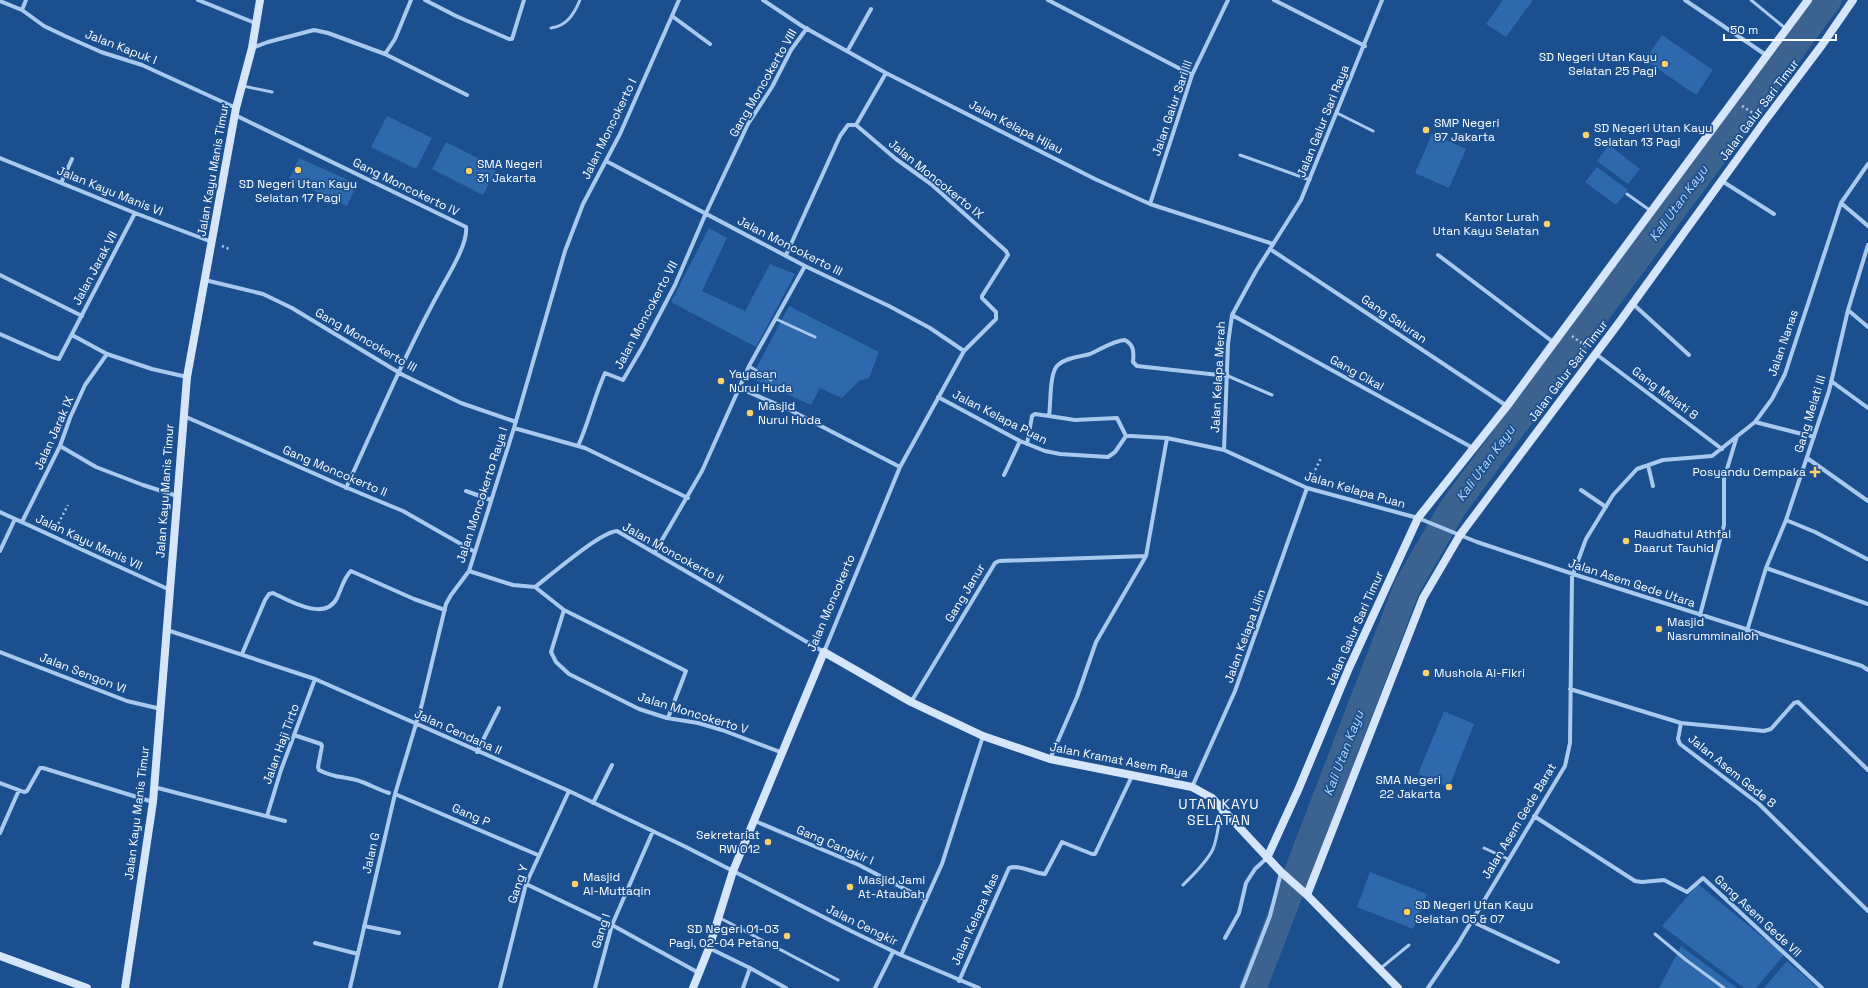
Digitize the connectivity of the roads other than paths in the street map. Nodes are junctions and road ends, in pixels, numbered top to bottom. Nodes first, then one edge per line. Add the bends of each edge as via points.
1 (26, 0) edge
2 (198, 0) edge
3 (260, 0) edge
4 (411, 0) edge
5 (425, 0) edge
6 (524, 0) edge
7 (580, 0) edge
8 (679, 0) edge
9 (1048, 0) edge
10 (1228, 0) edge
11 (1274, 0) edge
12 (1382, 0) edge
13 (1685, 0) edge
14 (1751, 0) edge
15 (1808, 0) edge
16 (1853, 0) edge
17 (0, 1) edge
18 (765, 1) edge
19 (871, 9) dead end
20 (22, 10) junction
21 (672, 16) junction
22 (255, 23) junction
23 (551, 28) dead end
24 (807, 28) junction
25 (1786, 29) junction
26 (710, 44) dead end
27 (1365, 46) junction
28 (252, 48) junction
29 (848, 50) junction
30 (385, 54) junction
31 (1766, 55) junction
32 (886, 73) junction
33 (1192, 75) junction
34 (242, 86) junction
35 (272, 92) dead end
36 (467, 95) dead end
37 (236, 112) junction
38 (1337, 113) junction
39 (856, 125) junction
40 (1373, 131) dead end
41 (1240, 155) dead end
42 (0, 158) edge
43 (72, 159) dead end
44 (606, 161) junction
45 (1868, 164) edge
46 (1310, 180) junction
47 (1722, 181) junction
48 (61, 183) junction
49 (1627, 194) dead end
50 (1841, 203) junction
51 (1150, 204) junction
52 (1651, 211) junction
53 (135, 213) junction
54 (706, 214) junction
55 (1774, 214) dead end
56 (1868, 226) edge
57 (212, 242) junction
58 (1273, 244) junction
59 (1868, 245) edge
60 (1269, 250) junction
61 (786, 255) junction
62 (1438, 255) dead end
63 (805, 266) junction
64 (560, 267) joint
65 (0, 275) edge
66 (205, 280) junction
67 (1632, 304) junction
68 (1848, 310) junction
69 (1232, 315) junction
70 (82, 316) junction
71 (776, 319) junction
72 (1868, 327) edge
73 (0, 334) edge
74 (72, 335) junction
75 (815, 337) dead end
76 (1554, 342) junction
77 (964, 351) junction
78 (107, 354) junction
79 (1596, 354) junction
80 (1689, 355) dead end
81 (749, 366) junction
82 (399, 372) junction
83 (187, 376) junction
84 (1228, 376) junction
85 (771, 380) dead end
86 (1831, 381) junction
87 (739, 388) junction
88 (1272, 395) dead end
89 (938, 397) junction
90 (1507, 406) junction
91 (1868, 408) edge
92 (183, 416) junction
93 (1049, 416) junction
94 (516, 422) junction
95 (1755, 422) junction
96 (514, 428) junction
97 (1126, 436) junction
98 (1738, 436) junction
99 (1814, 437) junction
100 (1167, 438) junction
101 (1020, 441) junction
102 (1027, 444) junction
103 (60, 446) junction
104 (578, 446) junction
105 (1473, 448) junction
106 (1722, 449) junction
107 (1224, 450) junction
108 (1807, 458) junction
109 (1648, 465) junction
110 (900, 467) junction
111 (1004, 475) dead end
112 (1653, 486) dead end
113 (346, 488) junction
114 (1307, 488) junction
115 (1581, 490) dead end
116 (466, 491) dead end
117 (178, 496) junction
118 (688, 498) junction
119 (491, 500) junction
120 (1868, 501) edge
121 (1606, 507) junction
122 (0, 512) edge
123 (15, 519) junction
124 (1419, 519) junction
125 (1786, 520) junction
126 (22, 522) junction
127 (1460, 535) junction
128 (0, 551) edge
129 (474, 552) junction
130 (655, 552) junction
131 (1146, 556) junction
132 (1867, 560) edge
133 (1766, 568) junction
134 (469, 571) junction
135 (1573, 574) junction
136 (535, 587) junction
137 (170, 590) junction
138 (1868, 604) edge
139 (445, 610) junction
140 (564, 610) junction
141 (1700, 615) junction
142 (167, 630) junction
143 (1747, 630) junction
144 (0, 652) edge
145 (824, 652) junction
146 (242, 654) junction
147 (1868, 670) edge
148 (315, 679) junction
149 (1570, 689) junction
150 (911, 702) junction
151 (499, 708) dead end
152 (161, 709) junction
153 (668, 718) junction
154 (416, 724) junction
155 (1681, 724) junction
156 (294, 735) junction
157 (983, 736) junction
158 (478, 752) junction
159 (783, 753) junction
160 (1050, 759) junction
161 (612, 765) dead end
162 (1868, 770) edge
163 (1132, 776) junction
164 (0, 782) edge
165 (1192, 786) junction
166 (154, 787) junction
167 (19, 790) junction
168 (569, 791) junction
169 (389, 793) dead end
170 (395, 794) junction
171 (153, 802) junction
172 (593, 803) junction
173 (1221, 809) junction
174 (267, 816) junction
175 (1534, 816) junction
176 (285, 821) dead end
177 (755, 821) junction
178 (653, 831) junction
179 (0, 833) edge
180 (1484, 848) dead end
181 (538, 855) junction
182 (1267, 858) junction
183 (1508, 859) junction
184 (733, 871) junction
185 (1282, 874) junction
186 (526, 884) junction
187 (1183, 885) dead end
188 (1307, 895) junction
189 (926, 900) junction
190 (1868, 911) edge
191 (719, 917) junction
192 (1471, 921) junction
193 (612, 925) junction
194 (364, 926) junction
195 (399, 933) dead end
196 (1655, 934) dead end
197 (1225, 938) dead end
198 (315, 943) dead end
199 (1409, 945) dead end
200 (709, 948) junction
201 (893, 952) junction
202 (358, 954) junction
203 (901, 955) junction
204 (0, 956) edge
205 (1558, 962) dead end
206 (750, 968) junction
207 (1379, 969) junction
208 (699, 973) junction
209 (838, 980) dead end
210 (959, 981) junction
211 (87, 988) edge
212 (125, 988) edge
213 (350, 988) edge
214 (500, 988) edge
215 (595, 988) edge
216 (693, 988) edge
217 (743, 988) edge
218 (786, 988) edge
219 (875, 988) edge
220 (979, 988) edge
221 (1242, 988) edge
222 (1398, 988) edge
223 (1428, 988) edge
224 (1724, 988) edge
225 (1822, 988) edge

1 - 20 street
2 - 22 street
3 - 22 street, Jalan Kayu Manis Timur
4 - 30 street via 395,39
5 - 6 street via 509,40 512,38
7 - 23 lane via 569,20 559,27
8 - 21 street, Jalan Moncokerto I
9 - 33 street
10 - 33 street, Jalan Galur Sari III
11 - 27 street
12 - 27 street, Jalan Galur Sari Raya
13 - 31 street
14 - 25 lane
15 - 25 street, Jalan Galur Sari Timur
16 - 47 street, Jalan Galur Sari Timur
17 - 20 street, Jalan Kapuk I
18 - 24 street, Jalan Kelapa Hijau
19 - 29 street
20 - 37 street, Jalan Kapuk I via 44,26 101,52 142,65
21 - 26 street
21 - 44 street, Jalan Moncokerto I
22 - 28 street, Jalan Kayu Manis Timur
24 - 29 street, Jalan Kelapa Hijau
24 - 54 street, Gang Moncokerto VIII via 791,50 772,87 748,124
25 - 31 street, Jalan Galur Sari Timur
27 - 38 street, Jalan Galur Sari Raya
28 - 30 street via 314,30
28 - 34 street, Jalan Kayu Manis Timur
29 - 32 street, Jalan Kelapa Hijau
30 - 36 street
31 - 52 street, Jalan Galur Sari Timur
32 - 39 street
32 - 51 street, Jalan Kelapa Hijau
33 - 51 street, Jalan Galur Sari III
34 - 35 lane
34 - 37 street, Jalan Kayu Manis Timur
37 - 57 street, Jalan Kayu Manis Timur
37 - 82 street, Gang Moncokerto IV via 466,227 467,234 452,269 419,328
38 - 40 lane
38 - 46 street, Jalan Galur Sari Raya
39 - 61 street via 848,125 840,136
39 - 77 street, Jalan Moncokerto IX via 931,184 1007,253 1008,256 982,296 996,312 996,319
41 - 46 lane
42 - 48 street, Jalan Kayu Manis VI
43 - 48 street
44 - 54 street, Jalan Moncokerto III
44 - 64 street, Jalan Moncokerto I via 583,204
45 - 50 street, Jalan Nanas
46 - 58 street, Jalan Galur Sari Raya via 1295,212
47 - 55 street
47 - 67 street, Jalan Galur Sari Timur
48 - 53 street, Jalan Kayu Manis VI
49 - 52 lane
50 - 56 street
50 - 95 street, Jalan Nanas via 1785,374 1772,399
51 - 58 street, Jalan Kelapa Hijau
52 - 76 street, Jalan Galur Sari Timur
53 - 57 street, Jalan Kayu Manis VI
53 - 70 street, Jalan Jarak VII
54 - 61 street, Jalan Moncokerto III
54 - 104 street, Jalan Moncokerto VII via 675,285 623,380 605,373
57 - 66 street, Jalan Kayu Manis Timur
58 - 60 street, Jalan Kelapa Merah
59 - 68 street, Gang Melati III
60 - 69 street, Jalan Kelapa Merah
60 - 90 street, Gang Saluran
61 - 63 street, Jalan Moncokerto III
62 - 76 street
63 - 71 street
63 - 77 street, Jalan Moncokerto III via 889,306 930,328
64 - 94 street, Jalan Moncokerto Raya I
65 - 70 street, Jalan Jarak VII
66 - 82 street, Gang Moncokerto III via 263,294 292,308
66 - 83 street, Jalan Kayu Manis Timur
67 - 79 street, Jalan Galur Sari Timur
67 - 80 street
68 - 72 street
68 - 86 street, Gang Melati III
69 - 84 street, Jalan Kelapa Merah via 1228,344
69 - 105 street, Gang Cikal
70 - 74 street
71 - 75 lane
71 - 81 street
73 - 74 street via 59,359
74 - 78 street
76 - 90 street, Jalan Galur Sari Timur
77 - 89 street, Jalan Moncokerto
78 - 83 street via 152,369
78 - 103 street, Jalan Jarak IX via 85,385
79 - 106 street, Gang Melati 8
79 - 127 street, Jalan Galur Sari Timur
81 - 85 lane
81 - 87 street
82 - 94 street, Gang Moncokerto III via 461,403
82 - 113 street
83 - 92 street, Jalan Kayu Manis Timur
84 - 88 lane
84 - 93 street via 1137,366 1129,342 1118,340 1095,352 1071,358 1057,365 1053,373
84 - 107 street, Jalan Kelapa Merah
86 - 91 street
86 - 99 street, Gang Melati III
87 - 110 street
87 - 118 street
89 - 101 street, Jalan Kelapa Puan
89 - 110 street, Jalan Moncokerto
90 - 105 street, Jalan Galur Sari Timur
92 - 113 street, Gang Moncokerto II
92 - 117 street, Jalan Kayu Manis Timur
93 - 97 street via 1075,420 1117,418
93 - 102 street via 1032,416
94 - 96 street, Jalan Moncokerto Raya I
95 - 98 street, Jalan Nanas
95 - 99 street
96 - 104 street
96 - 119 street, Jalan Moncokerto Raya I
97 - 100 street, Jalan Kelapa Puan
97 - 102 street, Jalan Kelapa Puan via 1115,452 1108,457 1060,454
98 - 106 street, Jalan Nanas
98 - 141 street via 1724,479 1724,525
99 - 108 street, Gang Melati III
100 - 107 street, Jalan Kelapa Puan
100 - 131 street
101 - 102 street, Jalan Kelapa Puan
101 - 111 street
103 - 117 street via 96,467 143,486
103 - 126 street, Jalan Jarak IX
104 - 118 street
105 - 124 street, Jalan Galur Sari Timur
106 - 109 street, Jalan Nanas via 1712,456 1663,460
107 - 114 street, Jalan Kelapa Puan
108 - 120 street
108 - 125 street, Gang Melati III
109 - 112 street
109 - 121 street, Jalan Nanas via 1637,469
110 - 145 street, Jalan Moncokerto
113 - 129 street, Gang Moncokerto II via 403,511
114 - 124 street, Jalan Kelapa Puan
114 - 165 street, Jalan Kelapa Lilin via 1235,691
115 - 121 street
116 - 119 street
117 - 137 street, Jalan Kayu Manis Timur
118 - 130 street
119 - 129 street, Jalan Moncokerto Raya I
121 - 135 street, Jalan Nanas via 1586,538
122 - 123 street, Jalan Kayu Manis VII
123 - 126 street, Jalan Kayu Manis VII
123 - 128 street
124 - 127 street, Jalan Kelapa Puan
124 - 182 street, Jalan Galur Sari Timur
125 - 132 street via 1815,532
125 - 133 street, Gang Melati III
126 - 137 street, Jalan Kayu Manis VII
127 - 135 street, Jalan Asem Gede Utara
127 - 188 street, Jalan Galur Sari Timur via 1423,598
129 - 134 street, Jalan Moncokerto Raya I
130 - 136 street, Jalan Moncokerto II via 617,531 611,532
130 - 145 street, Jalan Moncokerto II
131 - 150 street, Gang Janur via 995,563
131 - 160 street via 1096,642 1077,697
133 - 138 street
133 - 143 street, Gang Melati III
134 - 136 street via 513,585
134 - 139 street, Jalan Moncokerto Raya I via 451,595
135 - 141 street, Jalan Asem Gede Utara
135 - 149 street, Jalan Asem Gede Barat
136 - 140 street
137 - 142 street, Jalan Kayu Manis Timur
139 - 146 street via 351,571 336,601 324,610 297,604 273,593 269,594
139 - 154 street, Jalan Moncokerto Raya I
140 - 153 street, Jalan Moncokerto V via 551,652 560,667 615,697
140 - 153 street via 686,671
141 - 143 street, Jalan Asem Gede Utara
142 - 146 street, Jalan Cendana II
142 - 152 street, Jalan Kayu Manis Timur
143 - 147 street, Jalan Asem Gede Utara
144 - 152 street, Jalan Sengon VI via 76,682
145 - 150 street, Jalan Kramat Asem Raya
145 - 159 street, Jalan Moncokerto
146 - 148 street, Jalan Cendana II
148 - 154 street, Jalan Cendana II
148 - 156 street, Jalan Haji Tirto
149 - 155 street, Jalan Asem Gede 8
149 - 175 street, Jalan Asem Gede Barat via 1570,743 1566,761
150 - 157 street, Jalan Kramat Asem Raya
151 - 158 street
152 - 166 street, Jalan Kayu Manis Timur
153 - 159 street, Jalan Moncokerto V via 722,730
154 - 158 street, Jalan Cendana II
154 - 170 street, Jalan G
155 - 162 street via 1764,731 1771,729 1794,703 1798,702
155 - 190 street, Jalan Asem Gede 8 via 1678,739 1680,744 1759,804
156 - 169 street via 321,744 319,770 337,778 362,781
156 - 174 street, Jalan Haji Tirto
157 - 160 street, Jalan Kramat Asem Raya
157 - 189 street, Jalan Cengkir via 942,864
158 - 168 street, Jalan Cendana II
159 - 177 street, Jalan Moncokerto
160 - 163 street, Jalan Kramat Asem Raya
161 - 172 street
163 - 165 street, Jalan Kramat Asem Raya
163 - 210 street, Jalan Kelapa Mas via 1095,854 1062,842 1045,874 1014,866 1009,868
164 - 167 street
165 - 173 street, Jalan Kramat Asem Raya via 1212,798
166 - 171 street, Jalan Kayu Manis Timur
166 - 174 street
167 - 171 street via 28,790 42,768
167 - 179 street
168 - 172 street, Jalan Cendana II
168 - 181 street, Gang Y
170 - 181 street, Gang P
170 - 194 street, Jalan G
171 - 212 street, Jalan Kayu Manis Timur
172 - 178 street, Jalan Cendana II
173 - 182 street, Jalan Kramat Asem Raya
173 - 187 lane via 1212,850
174 - 176 street
175 - 183 street, Jalan Asem Gede Barat
175 - 225 street, Gang Asem Gede VII via 1638,882 1664,880 1686,892 1703,878
177 - 184 street, Jalan Moncokerto
177 - 189 street, Gang Cangkir I via 859,865
178 - 184 street, Jalan Cendana II
178 - 193 street, Gang I
180 - 183 lane
181 - 186 street, Gang Y
182 - 185 street, Jalan Kramat Asem Raya
182 - 197 street via 1255,869 1246,883 1239,913
183 - 192 street, Jalan Asem Gede Barat
184 - 191 street, Jalan Moncokerto
184 - 201 street, Jalan Cengkir
185 - 188 street, Jalan Kramat Asem Raya
185 - 221 street via 1270,916
186 - 193 street
186 - 214 street, Gang Y
188 - 207 street, Jalan Kramat Asem Raya
189 - 203 street, Jalan Cengkir
191 - 200 street, Jalan Moncokerto
191 - 209 lane
192 - 205 street
192 - 223 street, Jalan Asem Gede Barat
193 - 208 street
193 - 215 street, Gang I
194 - 195 street
194 - 202 street, Jalan G
196 - 224 lane
198 - 202 street
199 - 207 lane
200 - 206 street
200 - 208 street, Jalan Moncokerto
201 - 203 street, Jalan Cengkir
201 - 219 street
202 - 213 street, Jalan G
203 - 210 street
204 - 211 street
206 - 217 street
206 - 218 street
207 - 222 street, Jalan Kramat Asem Raya
208 - 216 street, Jalan Moncokerto
210 - 220 street

